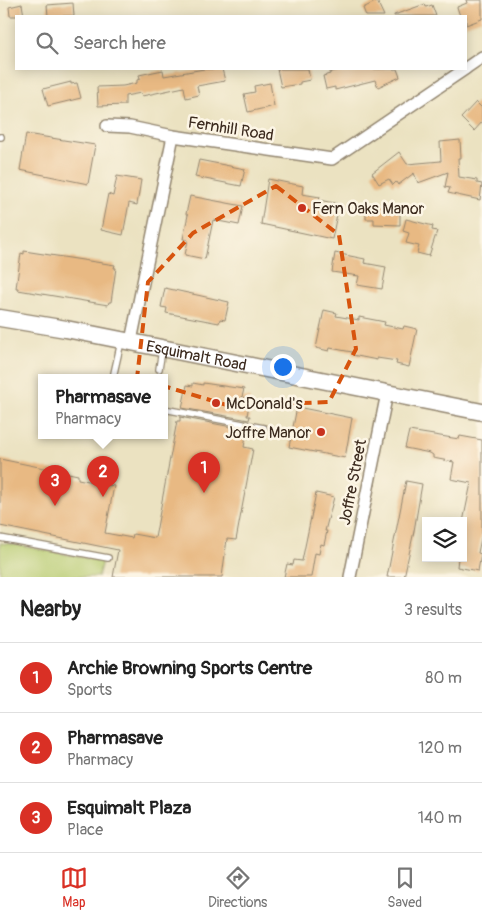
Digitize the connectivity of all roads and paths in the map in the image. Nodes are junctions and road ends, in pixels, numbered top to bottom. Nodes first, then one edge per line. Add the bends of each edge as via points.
1 (482, 57) edge
2 (467, 67) edge
3 (462, 70) edge
4 (107, 126) dead end
5 (173, 136) junction
6 (0, 318) edge
7 (126, 341) junction
8 (162, 348) junction
9 (158, 369) dead end
10 (114, 373) dead end
11 (387, 393) junction
12 (168, 410) edge
13 (482, 412) edge
14 (264, 428) dead end
15 (0, 538) edge
16 (108, 558) dead end
17 (350, 577) edge

1 - 2 street, Fernhill Road
3 - 5 street, Fernhill Road via 332,160
4 - 5 street
5 - 7 street, Fernhill Road
6 - 7 main road, Esquimalt Road
7 - 8 main road, Esquimalt Road
7 - 10 lane
8 - 9 lane
8 - 11 main road, Esquimalt Road
11 - 13 main road, Esquimalt Road
11 - 17 street, Joffre Street
12 - 14 lane
15 - 16 lane

